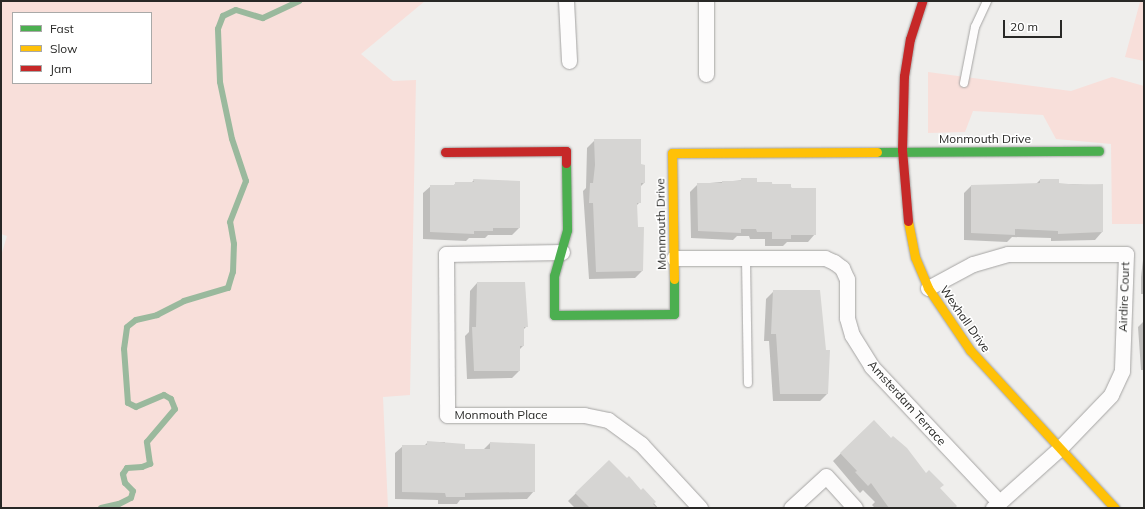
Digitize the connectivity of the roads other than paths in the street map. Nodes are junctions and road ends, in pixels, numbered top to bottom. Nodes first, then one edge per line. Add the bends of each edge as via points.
1 (566, 1) edge
2 (706, 1) edge
3 (922, 1) edge
4 (987, 1) edge
5 (569, 61) dead end
6 (706, 74) dead end
7 (964, 83) dead end
8 (902, 150) junction
9 (1099, 151) dead end
10 (444, 152) dead end
11 (562, 252) junction
12 (674, 258) junction
13 (746, 259) junction
14 (928, 288) junction
15 (748, 382) dead end
16 (1060, 449) junction
17 (996, 505) edge
18 (700, 508) edge
19 (791, 508) edge
20 (855, 508) edge
21 (1115, 508) edge

1 - 5 street
2 - 6 street
3 - 8 street, Wexhall Drive via 910,39 904,76
4 - 7 lane via 975,27
8 - 9 street, Monmouth Drive
8 - 12 street, Monmouth Drive via 672,153
8 - 14 street, Wexhall Drive via 906,212 915,257
10 - 11 street, Monmouth Drive via 566,152 567,230
11 - 12 street, Monmouth Drive via 554,276 554,316 674,314
11 - 18 street, Monmouth Place via 446,254 447,415 584,415 608,420 642,444
12 - 13 street, Amsterdam Terrace
13 - 15 lane
13 - 17 street, Amsterdam Terrace via 825,258 842,268 847,279 847,318 852,335 871,366
14 - 16 street, Wexhall Drive via 970,350
14 - 16 street, Airdire Court via 973,264 1008,254 1126,254 1122,371 1111,396
16 - 17 street
16 - 21 street, Wexhall Drive
19 - 20 street via 826,476

